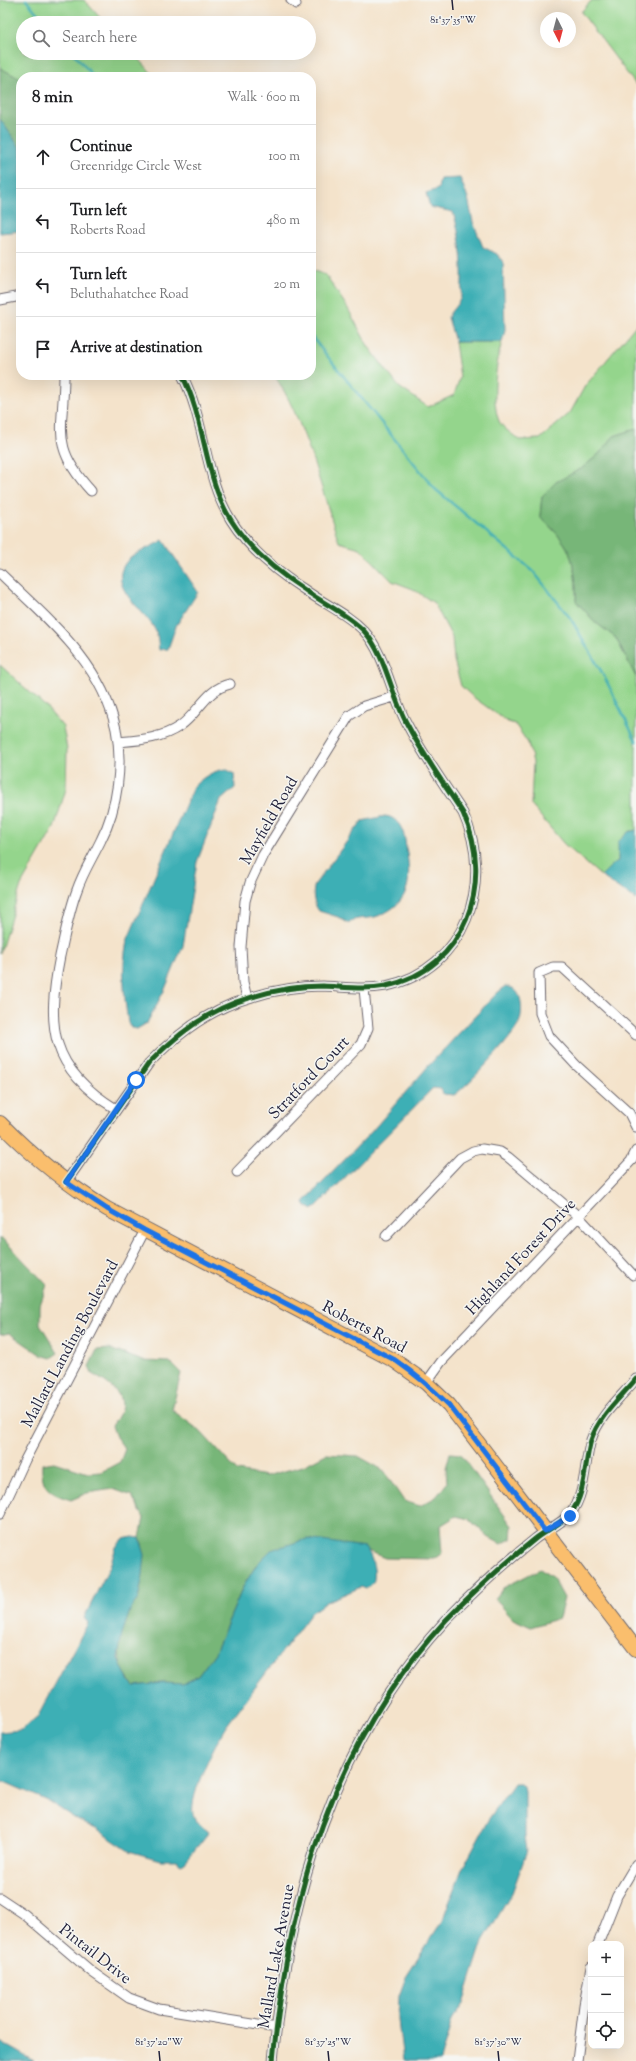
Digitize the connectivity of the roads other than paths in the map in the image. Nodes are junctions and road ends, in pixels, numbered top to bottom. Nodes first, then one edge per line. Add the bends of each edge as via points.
1 (16, 297) edge
2 (0, 300) edge
3 (64, 380) edge
4 (184, 380) edge
5 (91, 491) dead end
6 (0, 573) edge
7 (230, 684) dead end
8 (394, 697) junction
9 (118, 742) junction
10 (364, 989) junction
11 (247, 998) junction
12 (636, 1035) edge
13 (116, 1109) junction
14 (0, 1123) edge
15 (636, 1127) edge
16 (636, 1151) edge
17 (237, 1172) dead end
18 (66, 1182) junction
19 (578, 1217) junction
20 (144, 1230) junction
21 (386, 1236) dead end
22 (633, 1275) dead end
23 (636, 1379) edge
24 (426, 1382) junction
25 (0, 1514) edge
26 (545, 1531) junction
27 (636, 1649) edge
28 (636, 1864) edge
29 (0, 1898) edge
30 (599, 1941) edge
31 (589, 1977) edge
32 (277, 2028) junction
33 (273, 2061) edge
34 (577, 2061) edge

1 - 2 street
3 - 5 street via 60,421 64,450 73,470
4 - 8 street via 199,416 216,489 230,519 251,546 286,577 364,631 377,649
6 - 9 street via 65,636 86,661 109,705
7 - 9 street via 217,688 188,720 170,732
8 - 10 street via 420,748 466,820 476,855 477,876 469,914 456,938 442,954 426,968 407,979
8 - 11 street, Mayfield Road via 364,706 349,716 255,872 245,901 241,930 241,965
9 - 13 street via 118,778 114,800 101,840 76,891 68,918 52,1005 56,1036 67,1064 88,1090
10 - 11 street via 308,986
10 - 17 street, Stratford Court via 368,1028 361,1044
11 - 13 street via 206,1016 180,1034 149,1063
12 - 15 street via 562,967 539,973 538,999 544,1026 556,1045 629,1113
13 - 18 street
14 - 18 main road, Roberts Road via 19,1143
16 - 19 street, Highland Forest Drive via 631,1161
18 - 20 main road, Roberts Road
19 - 21 street via 508,1157 482,1149 460,1158
19 - 22 street
19 - 24 street, Highland Forest Drive
20 - 24 main road, Roberts Road via 395,1360
20 - 25 street, Mallard Landing Boulevard via 24,1460
23 - 26 street, Mallard Lake Avenue via 595,1430 580,1495 570,1516
24 - 26 main road, Roberts Road via 449,1405
26 - 27 main road, Roberts Road
26 - 32 street, Mallard Lake Avenue via 480,1586 445,1622 400,1678 360,1742 330,1802 307,1869 294,1919
28 - 30 street via 617,1896
29 - 32 street, Pintail Drive via 24,1914 92,1972 128,1998 160,2009
31 - 34 street
32 - 33 street, Mallard Lake Avenue

